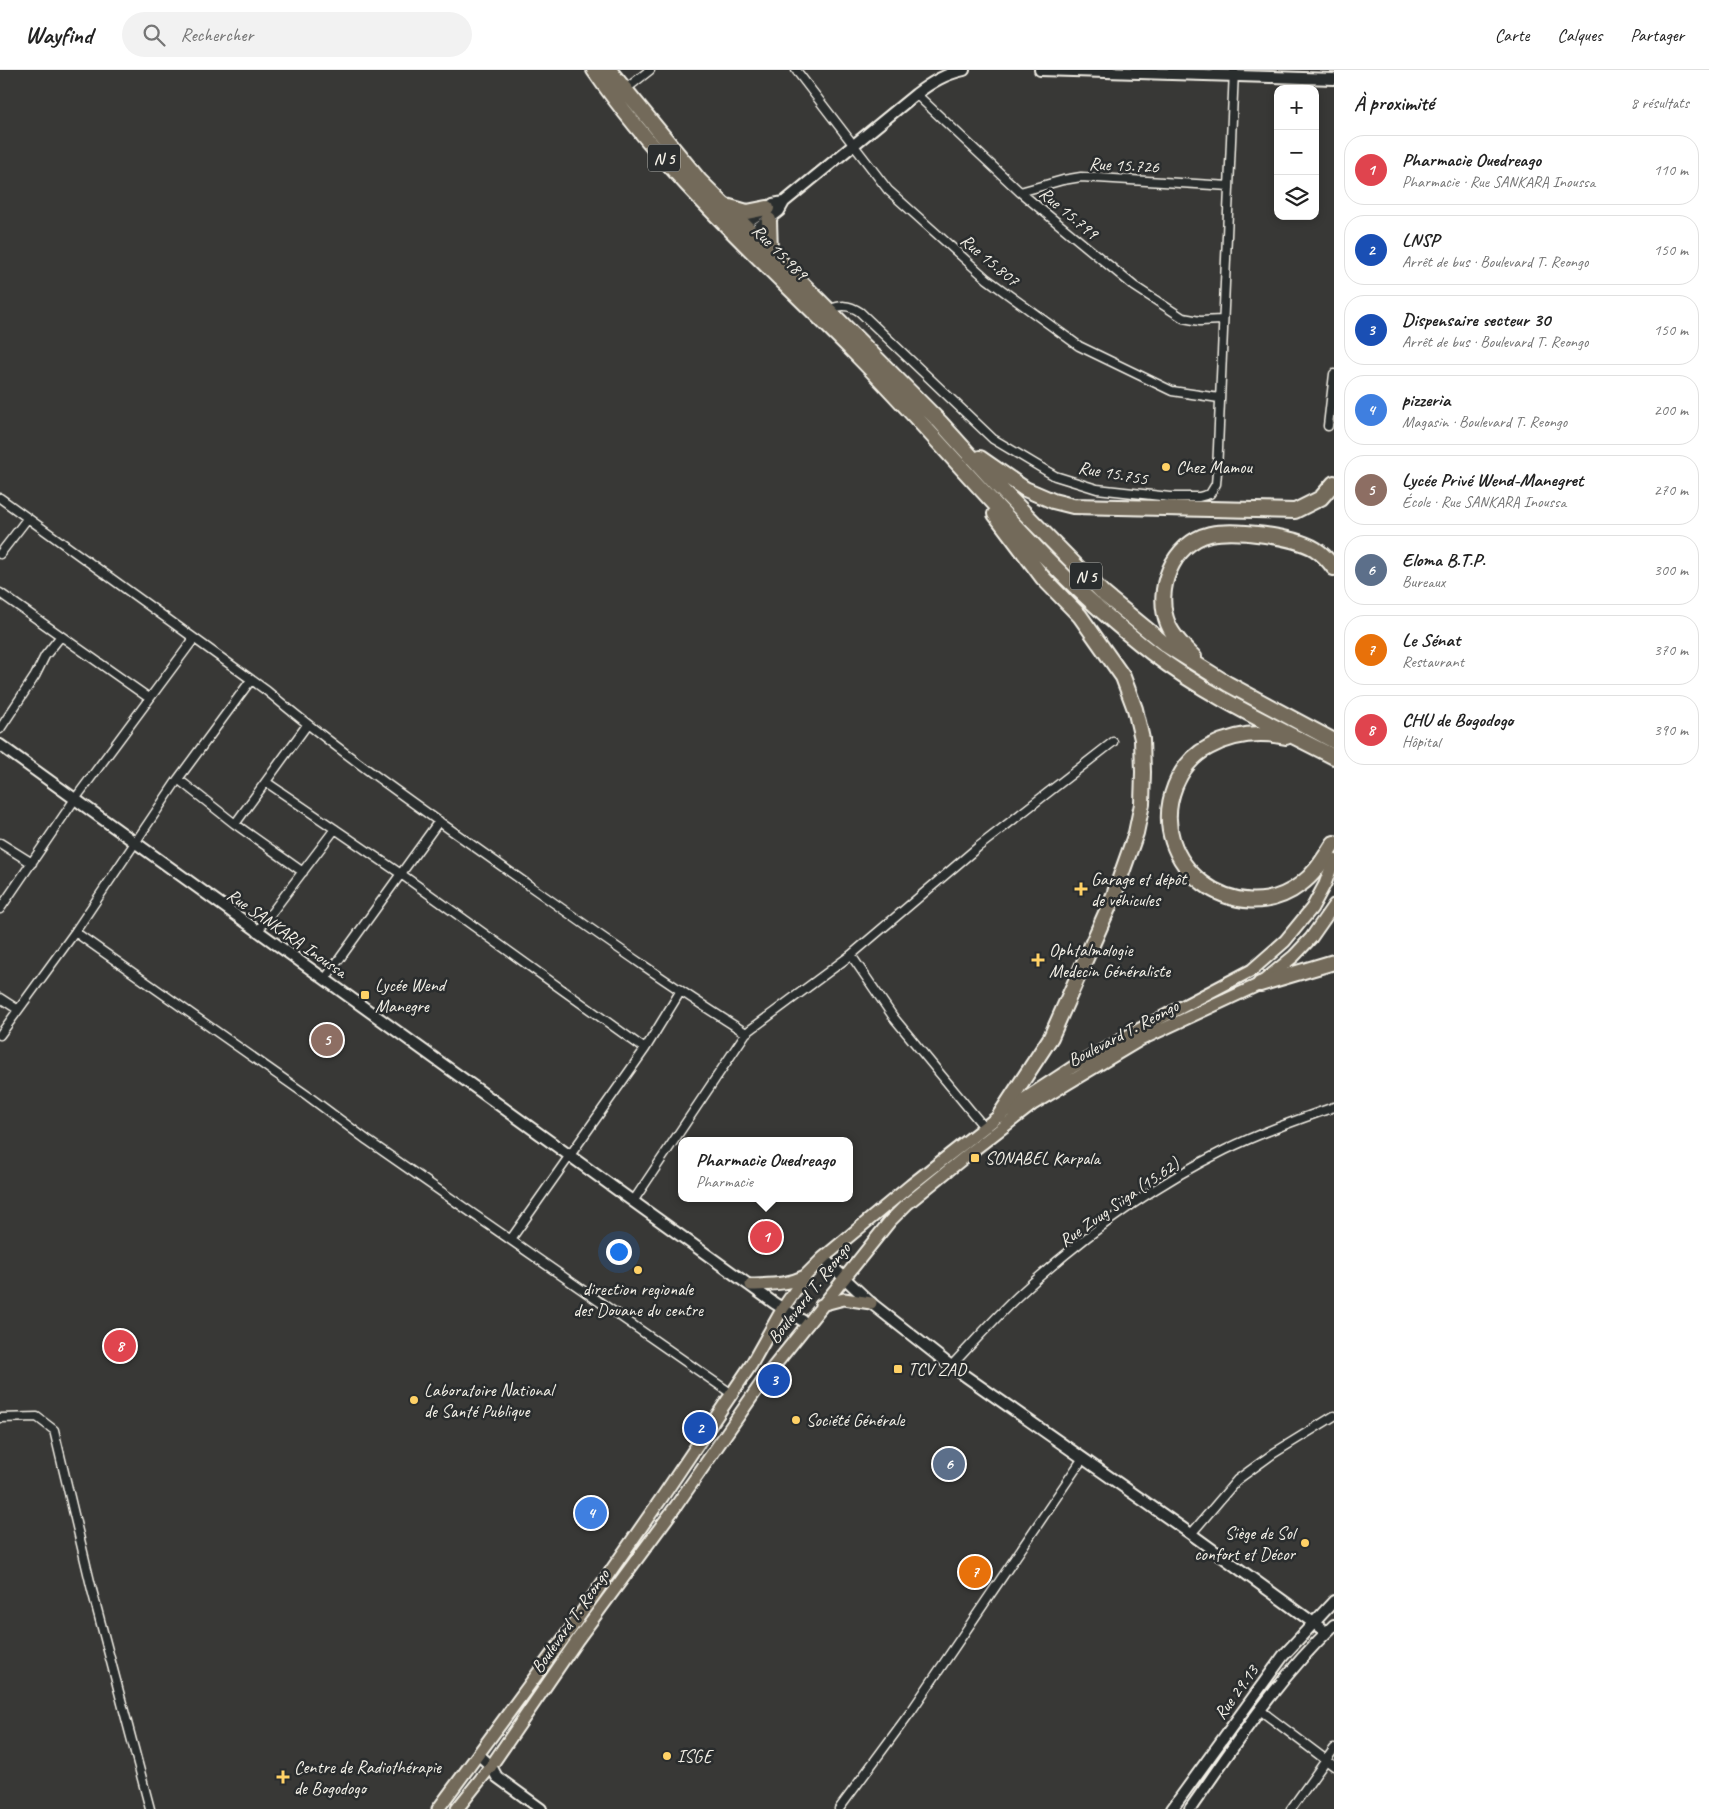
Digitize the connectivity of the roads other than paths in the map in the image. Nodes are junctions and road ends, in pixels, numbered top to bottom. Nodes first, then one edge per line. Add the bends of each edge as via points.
1 (594, 70) edge
2 (609, 70) edge
3 (650, 70) edge
4 (796, 70) edge
5 (964, 70) edge
6 (1040, 70) edge
7 (1150, 72) edge
8 (1234, 73) edge
9 (1334, 79) edge
10 (619, 94) junction
11 (916, 94) junction
12 (854, 145) junction
13 (1229, 186) junction
14 (1020, 192) junction
15 (722, 204) junction
16 (768, 214) junction
17 (742, 233) junction
18 (770, 252) junction
19 (828, 310) junction
20 (1222, 320) junction
21 (1334, 374) edge
22 (1219, 398) junction
23 (1328, 426) dead end
24 (963, 447) junction
25 (950, 453) junction
26 (1334, 483) edge
27 (0, 498) edge
28 (27, 519) junction
29 (0, 554) edge
30 (1334, 568) edge
31 (0, 593) edge
32 (61, 636) junction
33 (193, 640) junction
34 (251, 680) junction
35 (1228, 684) junction
36 (149, 698) junction
37 (307, 725) junction
38 (0, 728) edge
39 (1298, 739) junction
40 (1331, 739) edge
41 (1113, 742) dead end
42 (0, 745) edge
43 (1330, 755) edge
44 (178, 779) junction
45 (266, 782) junction
46 (75, 799) junction
47 (439, 821) junction
48 (235, 824) junction
49 (335, 830) junction
50 (0, 843) edge
51 (133, 843) junction
52 (1334, 843) edge
53 (1334, 860) edge
54 (32, 863) junction
55 (303, 872) junction
56 (401, 874) junction
57 (1334, 905) edge
58 (0, 909) edge
59 (75, 932) junction
60 (257, 932) junction
61 (851, 955) junction
62 (1334, 962) edge
63 (325, 979) junction
64 (1260, 984) junction
65 (680, 992) junction
66 (0, 998) edge
67 (16, 1009) junction
68 (746, 1033) junction
69 (0, 1035) edge
70 (645, 1049) junction
71 (1334, 1107) edge
72 (1000, 1115) junction
73 (984, 1127) junction
74 (572, 1156) junction
75 (634, 1200) junction
76 (511, 1239) junction
77 (823, 1258) junction
78 (806, 1275) junction
79 (844, 1276) junction
80 (751, 1285) junction
81 (871, 1303) junction
82 (821, 1305) junction
83 (783, 1308) junction
84 (808, 1324) junction
85 (952, 1366) junction
86 (732, 1394) junction
87 (1334, 1416) edge
88 (0, 1418) edge
89 (1083, 1458) junction
90 (1191, 1534) junction
91 (1334, 1601) edge
92 (1313, 1622) junction
93 (1334, 1625) edge
94 (1326, 1632) junction
95 (1260, 1710) junction
96 (1334, 1750) edge
97 (478, 1754) junction
98 (1326, 1760) junction
99 (470, 1764) junction
100 (1334, 1766) edge
101 (487, 1770) junction
102 (150, 1809) edge
103 (438, 1809) edge
104 (457, 1809) edge
105 (542, 1809) edge
106 (839, 1809) edge
107 (1172, 1809) edge
108 (1190, 1809) edge
109 (1291, 1809) edge

1 - 10 highway, Rue 15.989 / N 5
2 - 10 highway, N 5
3 - 10 street
4 - 12 street, Rue 15.807
5 - 11 street via 936,79
6 - 7 street
7 - 8 street
8 - 9 street
8 - 13 street, Rue 15.755
10 - 15 highway, N 5
10 - 17 highway, Rue 15.989 / N 5 via 653,146
11 - 12 street
11 - 14 street, Rue 15.799
12 - 16 street via 784,202 779,211
12 - 22 street, Rue 15.807 via 900,202 986,279 1064,335 1172,390
13 - 14 street, Rue 15.726 via 1081,177
13 - 20 street, Rue 15.755
14 - 20 street, Rue 15.799 via 1160,304 1183,318
15 - 16 highway via 739,211
15 - 17 highway, N 5
16 - 17 street
16 - 18 highway
17 - 18 highway, N 5
17 - 25 highway, Rue 15.989 / N 5
18 - 19 highway, N 5
19 - 22 street, Rue 15.755 via 850,306 860,312 993,439 1055,476 1097,489 1170,497 1210,494 1216,484
19 - 24 highway, N 5
20 - 22 street, Rue 15.755
21 - 23 street
24 - 26 highway via 1025,489 1053,501 1088,508 1295,511 1321,498
24 - 35 highway, N 5 via 1105,595 1166,645
25 - 39 highway, N 5 via 1067,578 1147,648 1230,704
25 - 72 highway via 1043,578 1080,616 1106,650 1136,709 1142,739 1142,804 1136,833 1114,895 1051,1037
27 - 28 street
28 - 29 street
28 - 33 street
30 - 35 highway via 1315,549 1294,541 1227,532 1208,534 1176,559 1163,585 1163,608 1168,625 1202,666
31 - 32 street
32 - 36 street
32 - 38 street via 44,656 35,676
33 - 34 street
33 - 36 street
34 - 37 street
34 - 44 street
35 - 40 highway, N 5
36 - 46 street
37 - 45 street
37 - 47 street
39 - 43 highway, N 5
39 - 52 highway via 1252,734 1227,738 1201,751 1181,772 1172,795 1168,822 1174,850 1182,863 1211,889 1233,898 1259,900 1286,894 1301,885 1314,874
41 - 61 street via 985,841
42 - 46 street, Rue SANKARA Inoussa
44 - 48 street
44 - 51 street
45 - 48 street
45 - 49 street
46 - 51 street, Rue SANKARA Inoussa
46 - 54 street
47 - 56 street
47 - 65 street
48 - 55 street
49 - 55 street
49 - 56 street
50 - 54 street
51 - 59 street
51 - 60 street, Rue SANKARA Inoussa
53 - 72 main road, Boulevard T. Reongo via 1312,908 1270,956 1238,980 1140,1029
54 - 58 street
55 - 60 street
56 - 63 street
56 - 70 street
57 - 64 main road, Boulevard T. Reongo via 1311,938
59 - 67 street
59 - 76 street
60 - 63 street, Rue SANKARA Inoussa
61 - 68 street
61 - 73 street via 894,1018
62 - 64 highway
63 - 74 street, Rue SANKARA Inoussa
64 - 79 main road, Boulevard T. Reongo via 1140,1040 1034,1104 907,1204
65 - 68 street
65 - 70 street
66 - 67 street
67 - 69 street
68 - 75 street
70 - 74 street
71 - 85 street, Rue Zuug Siiga (15.62) via 1224,1151 1158,1188 1095,1232 1017,1297
72 - 73 main road, Boulevard T. Reongo
73 - 77 main road, Boulevard T. Reongo
74 - 75 street, Rue SANKARA Inoussa
74 - 76 street
75 - 80 street, Rue SANKARA Inoussa
76 - 86 street
77 - 78 main road, Boulevard T. Reongo
77 - 79 street
78 - 80 main road via 792,1283
78 - 83 main road, Boulevard T. Reongo
79 - 81 street
79 - 82 main road, Boulevard T. Reongo
80 - 83 street, Rue SANKARA Inoussa
81 - 82 main road via 844,1300
81 - 85 street
82 - 84 main road, Boulevard T. Reongo
83 - 84 street, Rue SANKARA Inoussa
83 - 86 main road, Boulevard T. Reongo
84 - 101 main road, Boulevard T. Reongo via 766,1375
85 - 89 street
86 - 97 main road, Boulevard T. Reongo via 569,1631
87 - 90 street via 1236,1480
88 - 102 street via 37,1417 54,1430
89 - 90 street
89 - 106 street via 912,1710
90 - 92 street
91 - 92 street, Rue 29.13
92 - 94 street
92 - 107 street, Rue 29.13 via 1283,1656
93 - 94 street
94 - 95 street
95 - 98 street
95 - 108 street
96 - 98 street
97 - 99 main road, Boulevard T. Reongo
97 - 101 street
98 - 100 street
98 - 109 street
99 - 101 street
99 - 103 main road, Boulevard T. Reongo
101 - 104 main road, Boulevard T. Reongo
101 - 105 street

